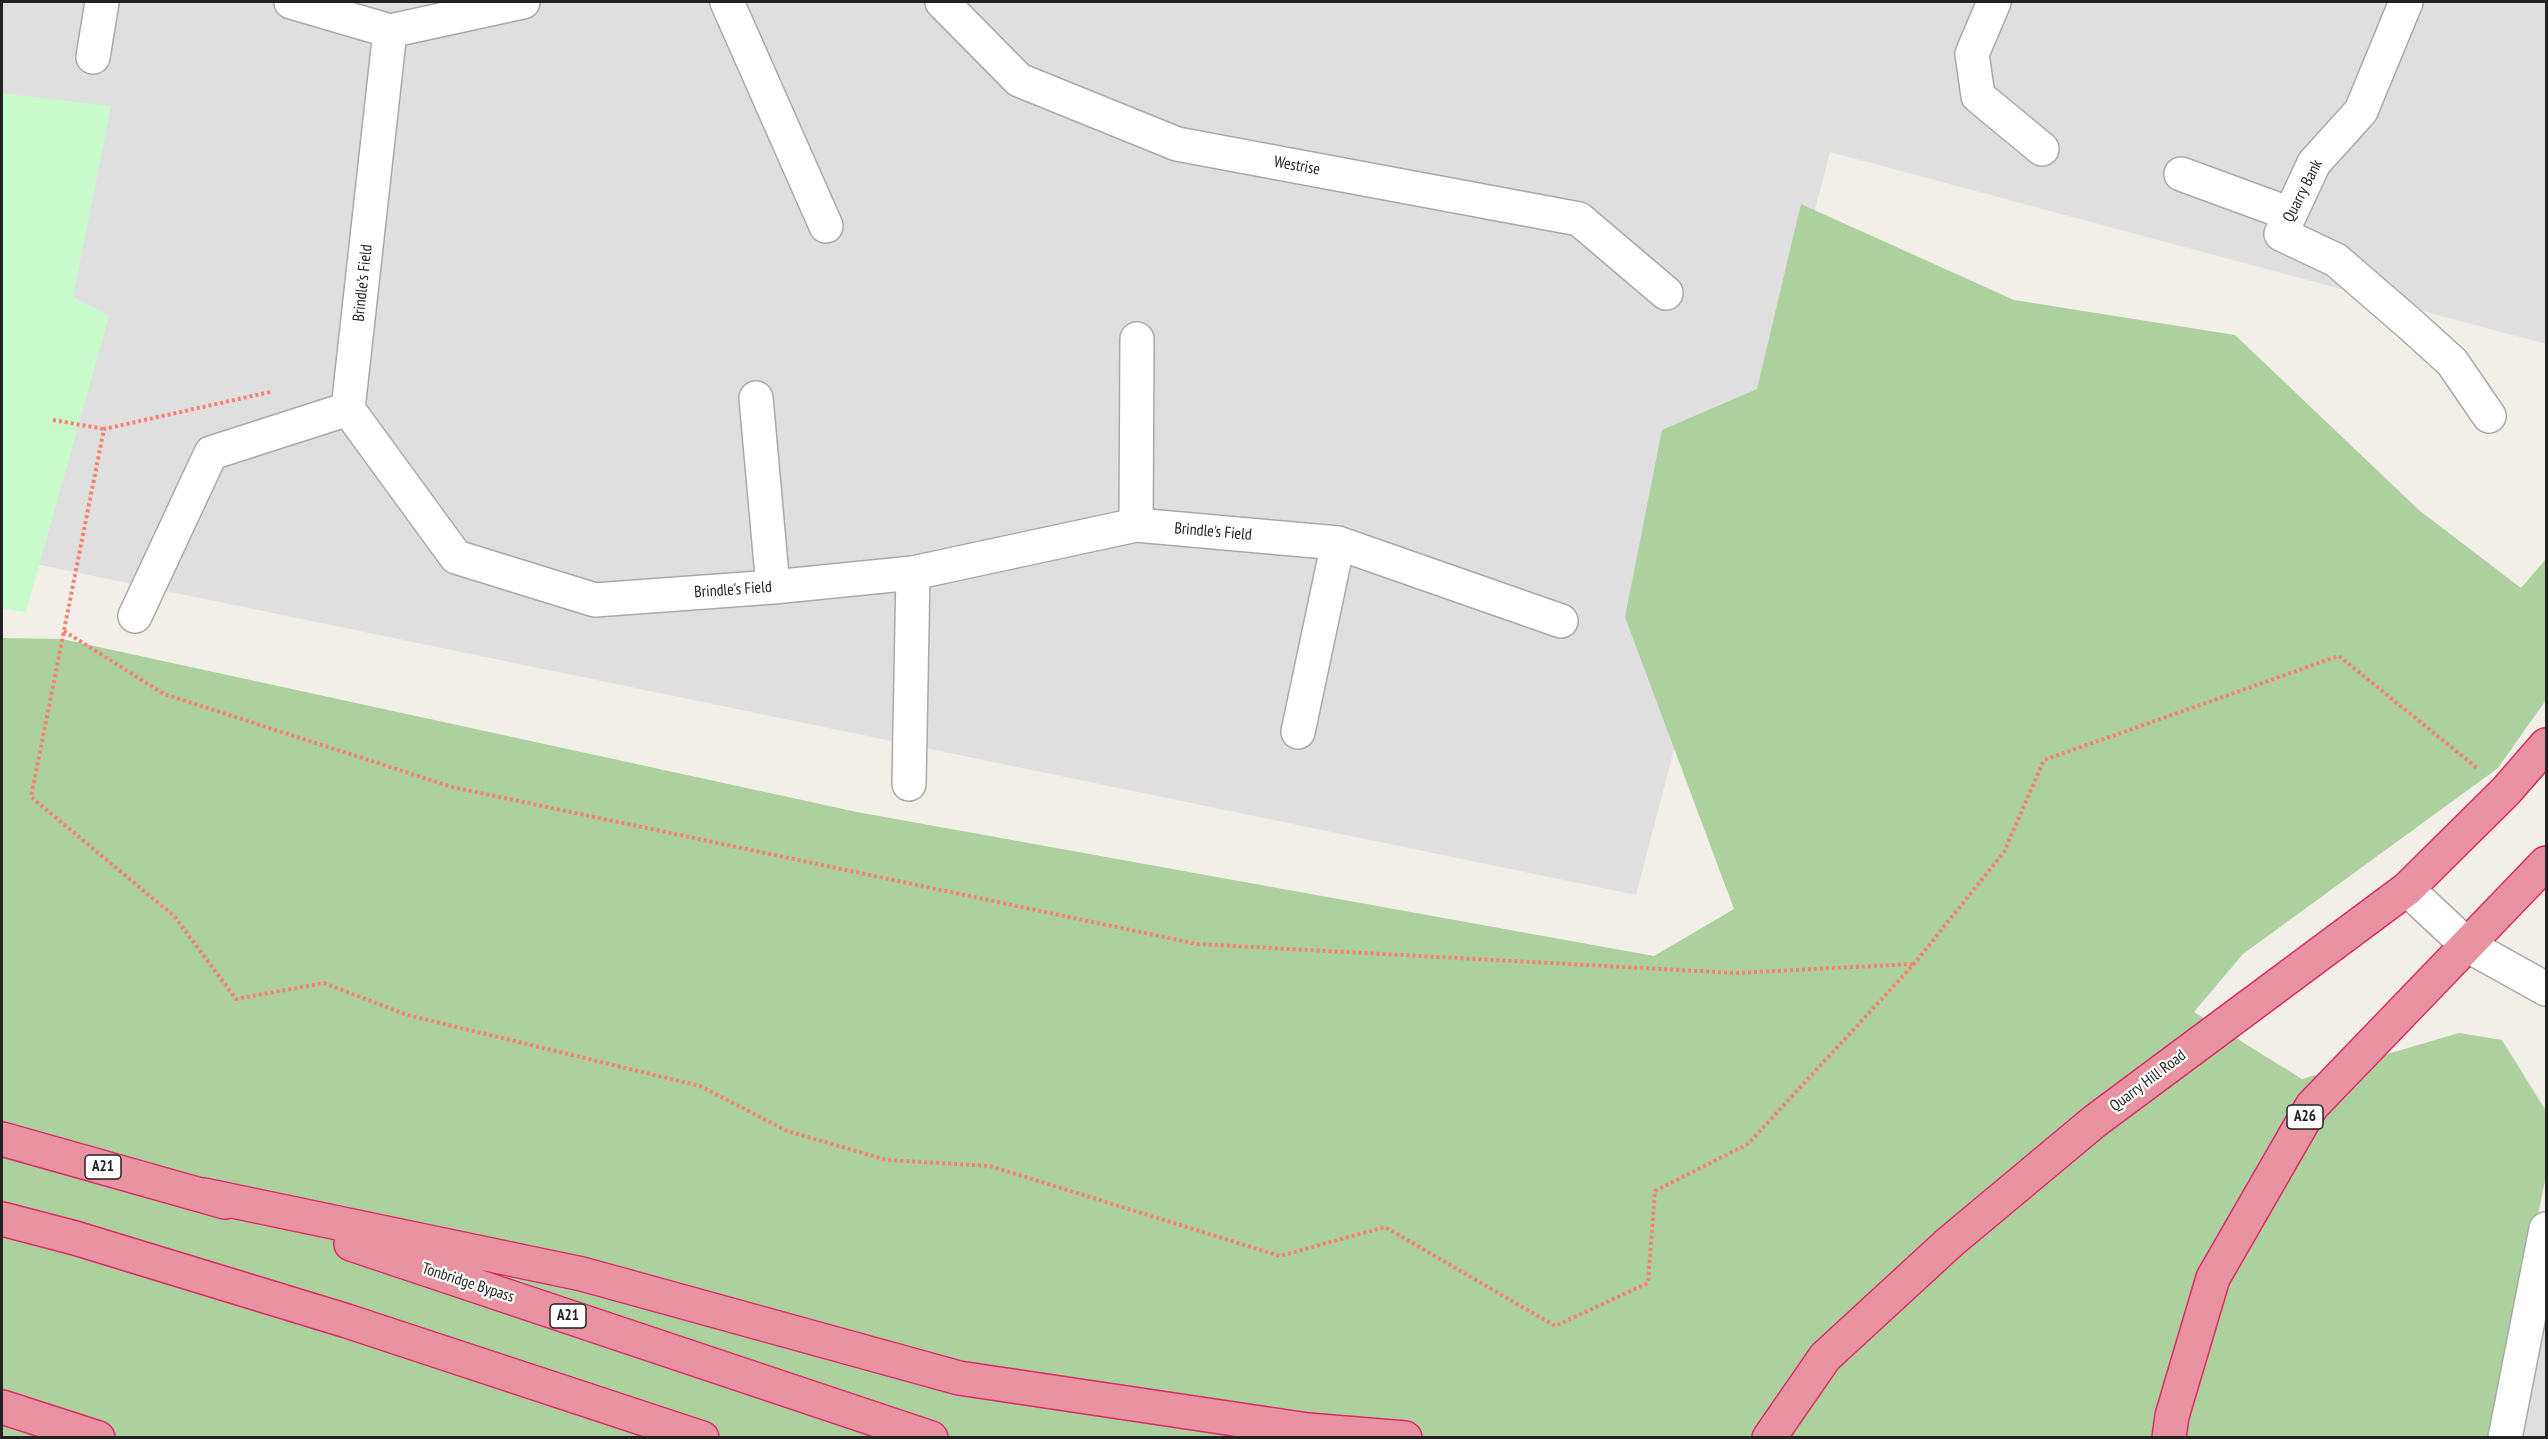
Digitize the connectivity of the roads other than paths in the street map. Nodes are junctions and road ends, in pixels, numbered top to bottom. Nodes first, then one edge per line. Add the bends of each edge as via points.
1 (102, 2) edge
2 (291, 2) edge
3 (523, 2) edge
4 (727, 2) edge
5 (942, 2) edge
6 (1994, 2) edge
7 (2406, 2) edge
8 (390, 31) junction
9 (93, 57) dead end
10 (2042, 149) dead end
11 (2181, 174) dead end
12 (2290, 214) junction
13 (826, 226) dead end
14 (1666, 293) dead end
15 (1137, 339) dead end
16 (756, 398) dead end
17 (348, 409) junction
18 (2489, 416) dead end
19 (1136, 525) junction
20 (1338, 543) junction
21 (913, 573) junction
22 (773, 587) junction
23 (135, 615) dead end
24 (1561, 621) dead end
25 (1298, 732) dead end
26 (2547, 745) edge
27 (909, 784) dead end
28 (2547, 863) edge
29 (2407, 889) junction
30 (2467, 945) junction
31 (2547, 989) edge
32 (2, 1139) edge
33 (204, 1195) junction
34 (2, 1219) edge
35 (2547, 1229) edge
36 (2, 1407) edge
37 (98, 1437) edge
38 (702, 1437) edge
39 (931, 1437) edge
40 (1405, 1437) edge
41 (1769, 1437) edge
42 (2169, 1437) edge
43 (2505, 1437) edge

1 - 9 street
2 - 8 street
3 - 8 street
4 - 13 street
5 - 14 street, Westrise via 1019,80 1177,144 1580,219
6 - 10 street via 1972,54 1978,96
7 - 12 street, Quarry Bank via 2361,111 2314,163
8 - 17 street, Brindle's Field
11 - 12 street
12 - 18 street, Quarry Bank via 2281,234 2336,260 2452,362
15 - 19 street
16 - 22 street
17 - 22 street, Brindle's Field via 456,557 595,600
17 - 23 street via 211,453
19 - 20 street, Brindle's Field
19 - 21 street, Brindle's Field
20 - 24 street, Brindle's Field
20 - 25 street
21 - 22 street, Brindle's Field
21 - 27 street
26 - 29 highway, Quarry Hill Road
28 - 30 highway, A26
29 - 30 street
29 - 41 highway, Quarry Hill Road via 2096,1121 1950,1242 1825,1357
30 - 31 street
30 - 42 highway, A26 via 2312,1106 2213,1278
32 - 33 highway, Tonbridge Bypass / A21
33 - 39 highway, Tonbridge Bypass / A21
33 - 40 highway via 582,1274 959,1378 1308,1430
34 - 38 highway via 347,1321
35 - 43 street
36 - 37 highway

